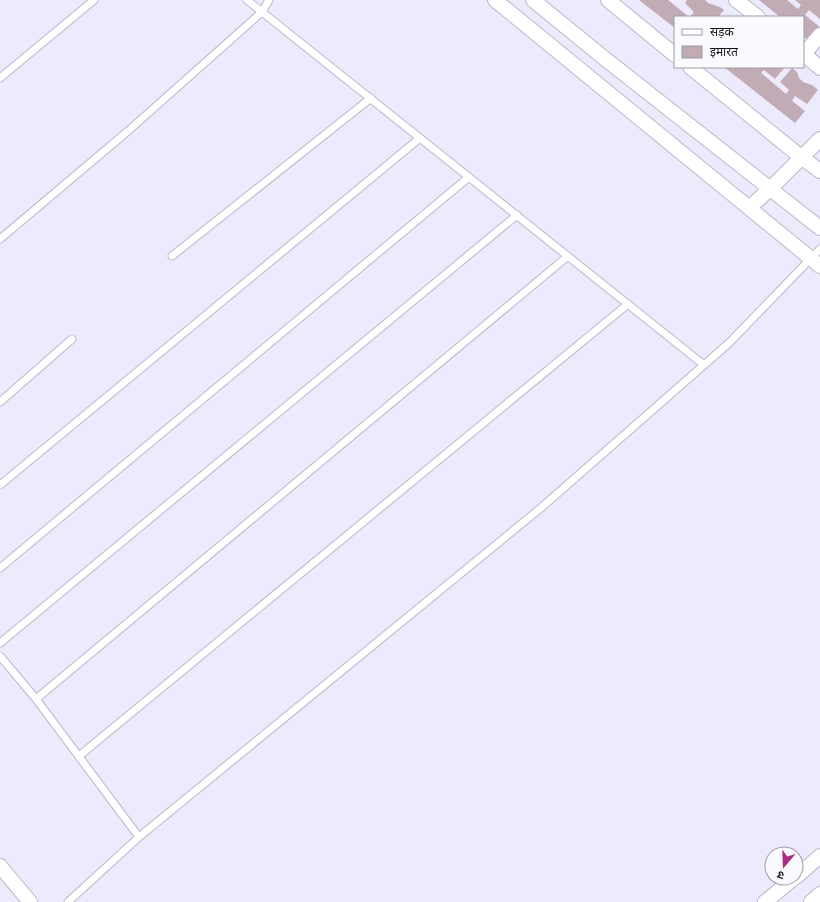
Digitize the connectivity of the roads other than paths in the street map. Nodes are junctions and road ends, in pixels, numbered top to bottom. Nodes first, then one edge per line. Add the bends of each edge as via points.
1 (94, 0) edge
2 (247, 0) edge
3 (269, 0) edge
4 (495, 0) edge
5 (533, 0) edge
6 (608, 0) edge
7 (736, 0) edge
8 (262, 12) junction
9 (757, 16) edge
10 (820, 35) edge
11 (804, 53) edge
12 (674, 54) edge
13 (804, 55) edge
14 (691, 68) edge
15 (820, 68) edge
16 (0, 78) edge
17 (371, 98) junction
18 (420, 138) junction
19 (820, 139) edge
20 (801, 157) junction
21 (820, 171) edge
22 (469, 176) junction
23 (770, 189) junction
24 (750, 207) junction
25 (517, 215) junction
26 (820, 228) edge
27 (0, 239) edge
28 (172, 256) dead end
29 (568, 256) junction
30 (817, 258) edge
31 (628, 304) junction
32 (72, 339) dead end
33 (704, 365) junction
34 (0, 402) edge
35 (0, 486) edge
36 (0, 568) edge
37 (0, 643) edge
38 (0, 656) edge
39 (36, 699) junction
40 (79, 756) junction
41 (139, 837) junction
42 (820, 856) edge
43 (0, 866) edge
44 (804, 869) edge
45 (784, 886) edge
46 (820, 894) edge
47 (30, 902) edge
48 (68, 902) edge
49 (765, 902) edge
50 (811, 902) edge

1 - 16 lane
2 - 8 lane
3 - 8 lane
4 - 24 street
5 - 23 street
6 - 12 street
7 - 9 street
8 - 17 lane
8 - 27 lane via 128,131
10 - 11 street
13 - 15 street
14 - 20 street
17 - 18 lane
17 - 28 lane
18 - 22 lane
18 - 35 lane
19 - 20 street
20 - 21 street
20 - 23 street
22 - 25 lane
22 - 36 lane
23 - 24 street
23 - 26 street
24 - 30 street
25 - 29 lane
25 - 37 lane
29 - 31 lane
29 - 39 lane
30 - 33 lane
31 - 33 lane
31 - 40 lane
32 - 34 lane
33 - 41 lane via 542,507
38 - 39 lane
39 - 40 lane
40 - 41 lane
41 - 48 lane
42 - 44 street
43 - 47 street
45 - 49 street
46 - 50 street

